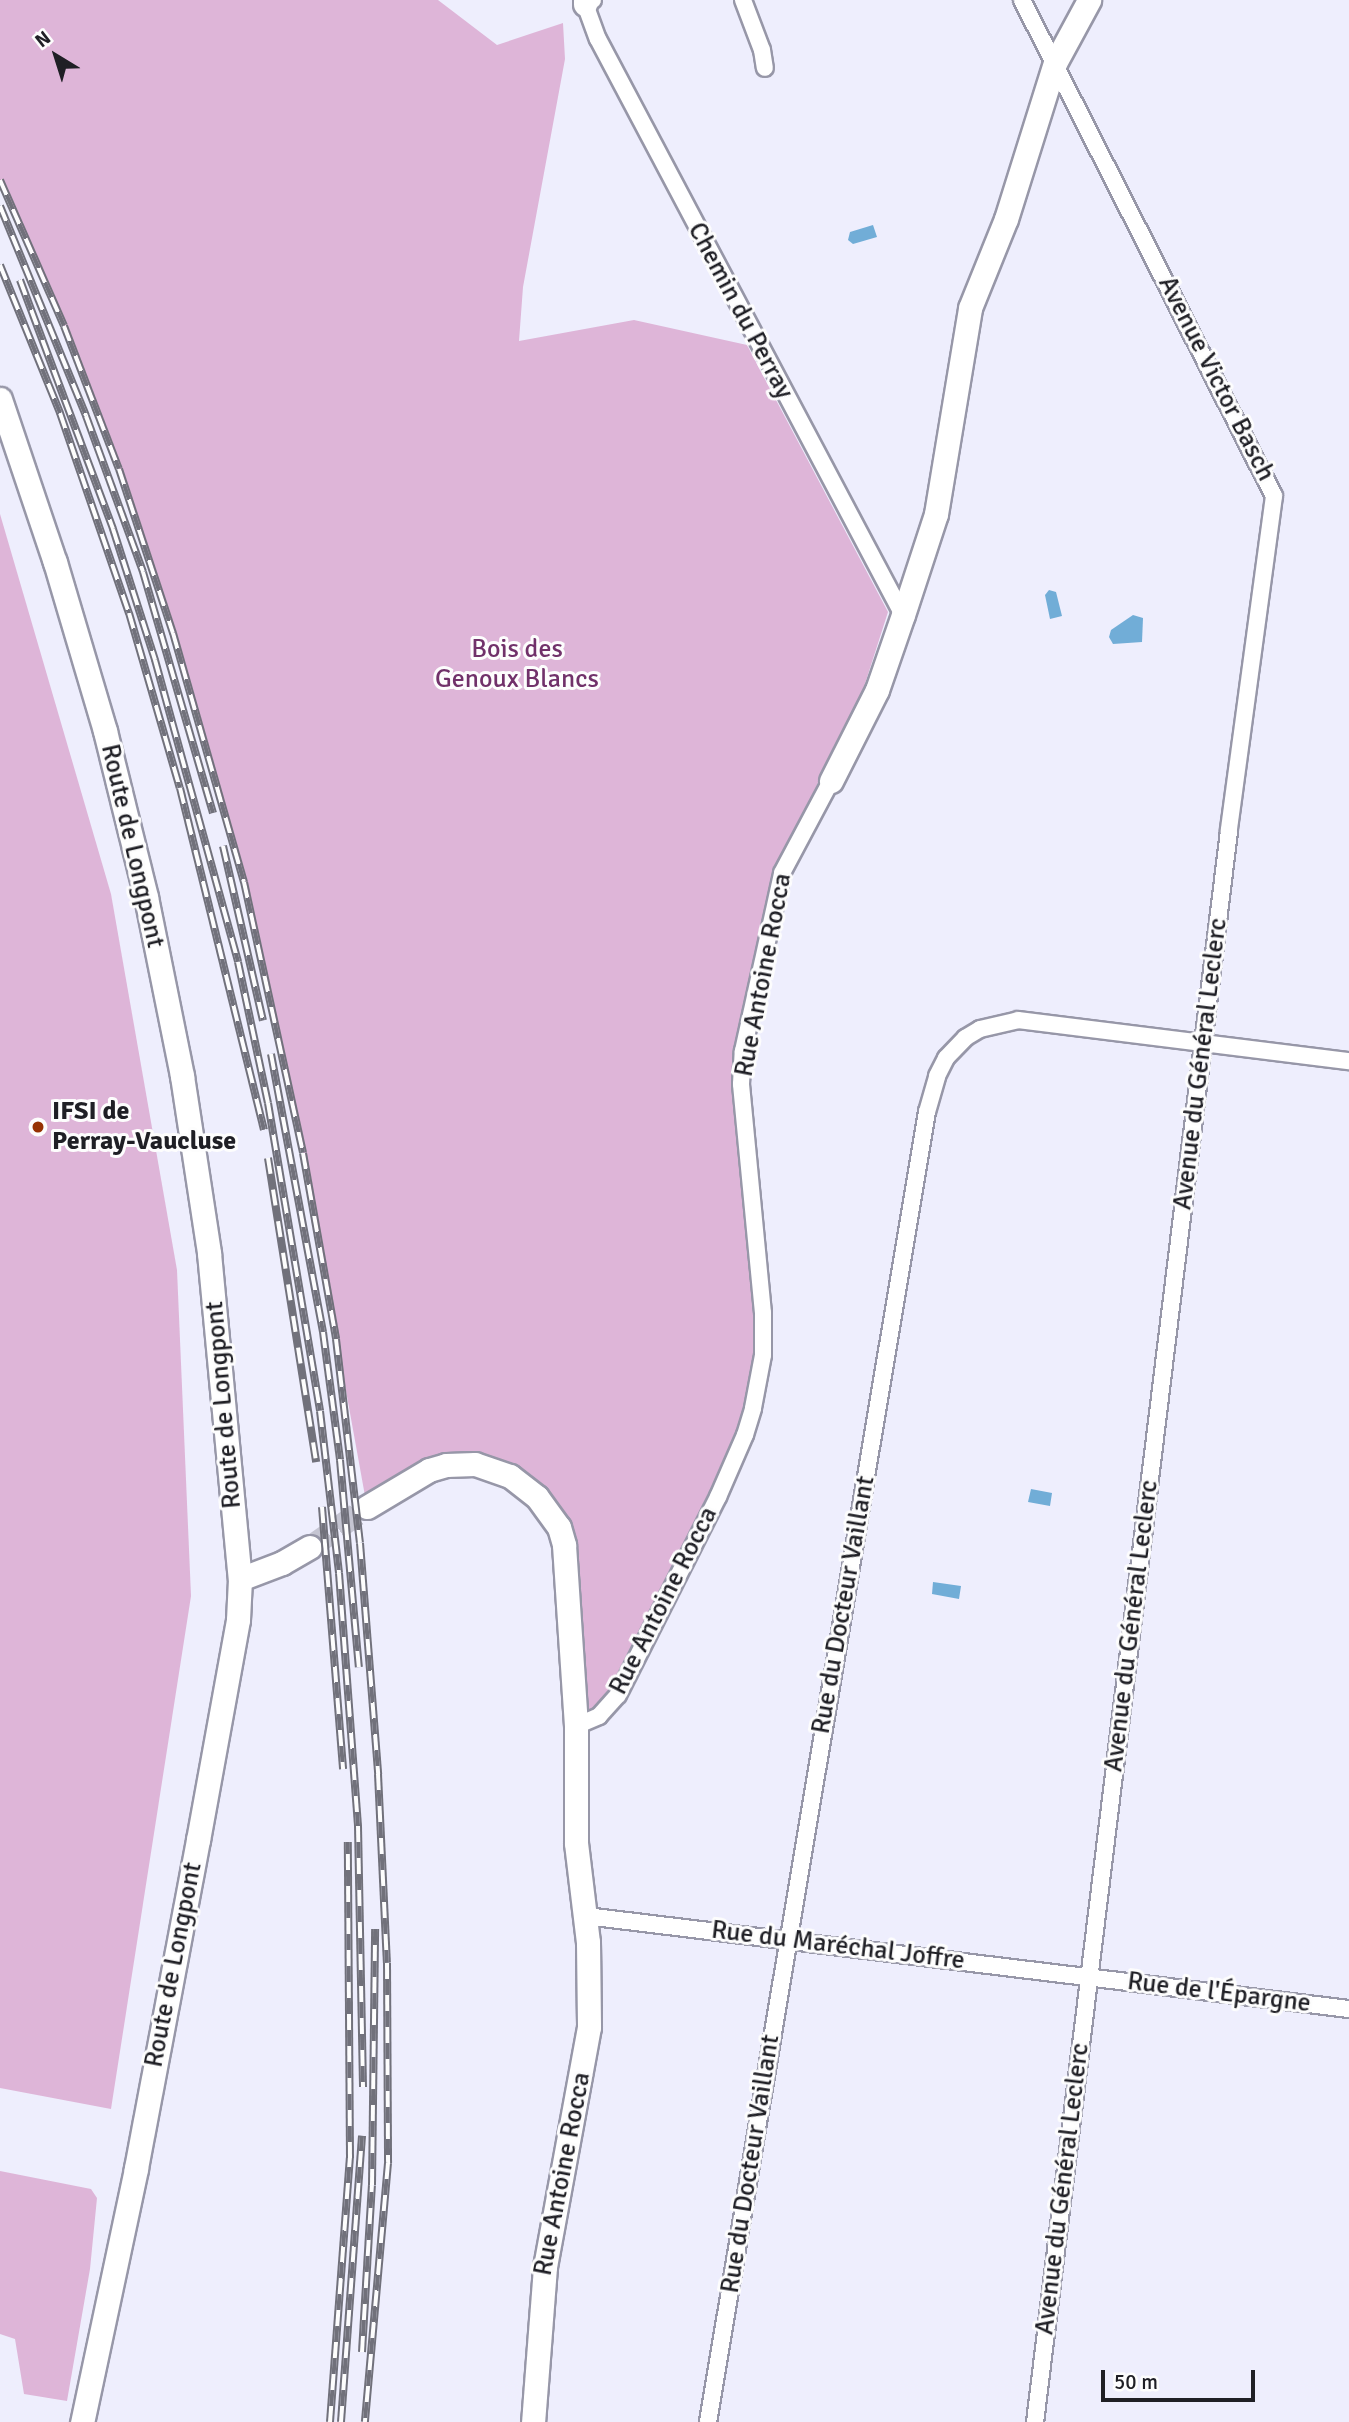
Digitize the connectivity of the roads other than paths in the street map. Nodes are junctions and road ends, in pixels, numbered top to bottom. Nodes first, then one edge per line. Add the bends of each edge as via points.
1 (743, 0) edge
2 (1022, 0) edge
3 (1089, 0) edge
4 (588, 1) edge
5 (1055, 63) junction
6 (765, 68) dead end
7 (0, 399) edge
8 (903, 615) junction
9 (831, 781) joint
10 (1229, 831) joint
11 (1204, 1044) junction
12 (1349, 1061) edge
13 (367, 1507) tunnel mouth
14 (310, 1547) tunnel mouth
15 (240, 1579) junction
16 (576, 1726) junction
17 (586, 1916) junction
18 (788, 1940) junction
19 (1089, 1976) junction
20 (1349, 2009) edge
21 (82, 2422) edge
22 (533, 2422) edge
23 (708, 2422) edge
24 (1035, 2422) edge

1 - 6 street
2 - 5 street, Avenue Victor Basch
3 - 5 main road
4 - 8 street, Chemin du Perray via 598,39
5 - 8 main road via 1010,207 970,308 936,514
5 - 10 street, Avenue Victor Basch via 1274,496
7 - 15 main road, Route de Longpont via 105,731 183,1076 209,1253
8 - 9 main road via 877,690
9 - 16 street, Rue Antoine Rocca via 782,873 743,1051 741,1084 763,1313 763,1355 746,1435 618,1695 599,1716
10 - 11 street, Avenue du Général Leclerc
11 - 12 street, Rue du Docteur Vaillant
11 - 18 street, Rue du Docteur Vaillant via 1018,1020 980,1029 965,1038 937,1076 927,1112
11 - 19 street, Avenue du Général Leclerc
13 - 16 main road via 413,1478 462,1464 495,1469 537,1497 559,1527 564,1545
14 - 15 main road
15 - 21 main road, Route de Longpont via 238,1620 196,1854
16 - 17 main road, Rue Antoine Rocca via 576,1843
17 - 18 street, Rue du Maréchal Joffre
17 - 22 main road, Rue Antoine Rocca via 589,2027 544,2267
18 - 19 street, Rue du Maréchal Joffre
18 - 23 street, Rue du Docteur Vaillant
19 - 20 street, Rue de l'Épargne
19 - 24 street, Avenue du Général Leclerc

